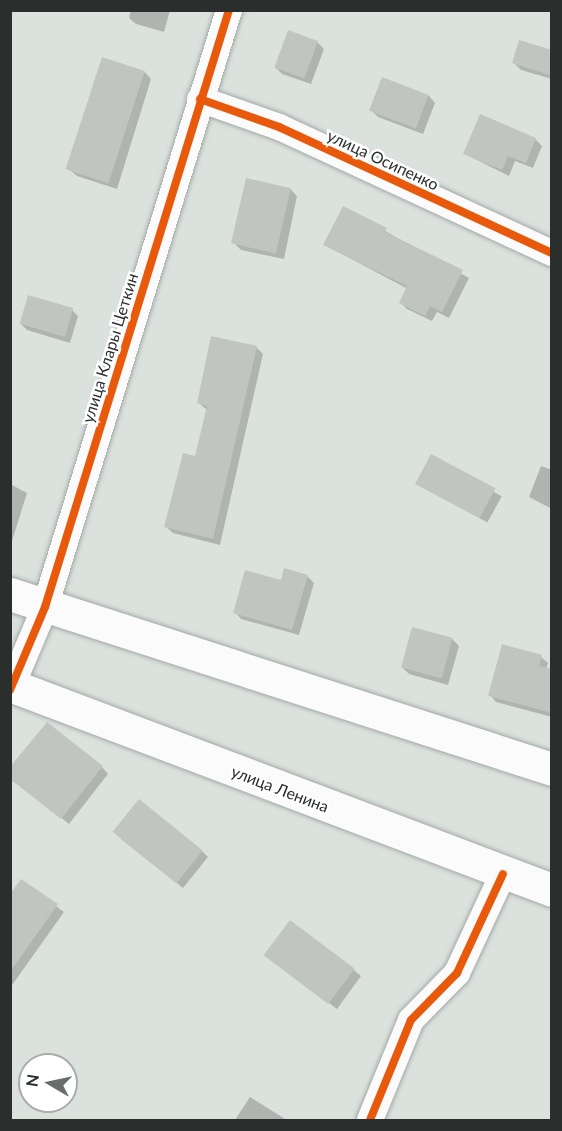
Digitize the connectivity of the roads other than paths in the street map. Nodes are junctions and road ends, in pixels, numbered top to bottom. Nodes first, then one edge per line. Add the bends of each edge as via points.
1 (229, 10) edge
2 (200, 99) junction
3 (552, 253) edge
4 (10, 594) edge
5 (45, 607) junction
6 (11, 687) edge
7 (552, 769) edge
8 (503, 874) junction
9 (552, 890) edge
10 (370, 1120) edge

1 - 2 street, улица Клары Цеткин
2 - 3 street, улица Осипенко via 279,127
2 - 5 street, улица Клары Цеткин
4 - 5 main road
5 - 6 street, улица Клары Цеткин
5 - 7 main road
6 - 8 main road, улица Ленина
8 - 9 main road, улица Ленина
8 - 10 street via 457,973 411,1020

